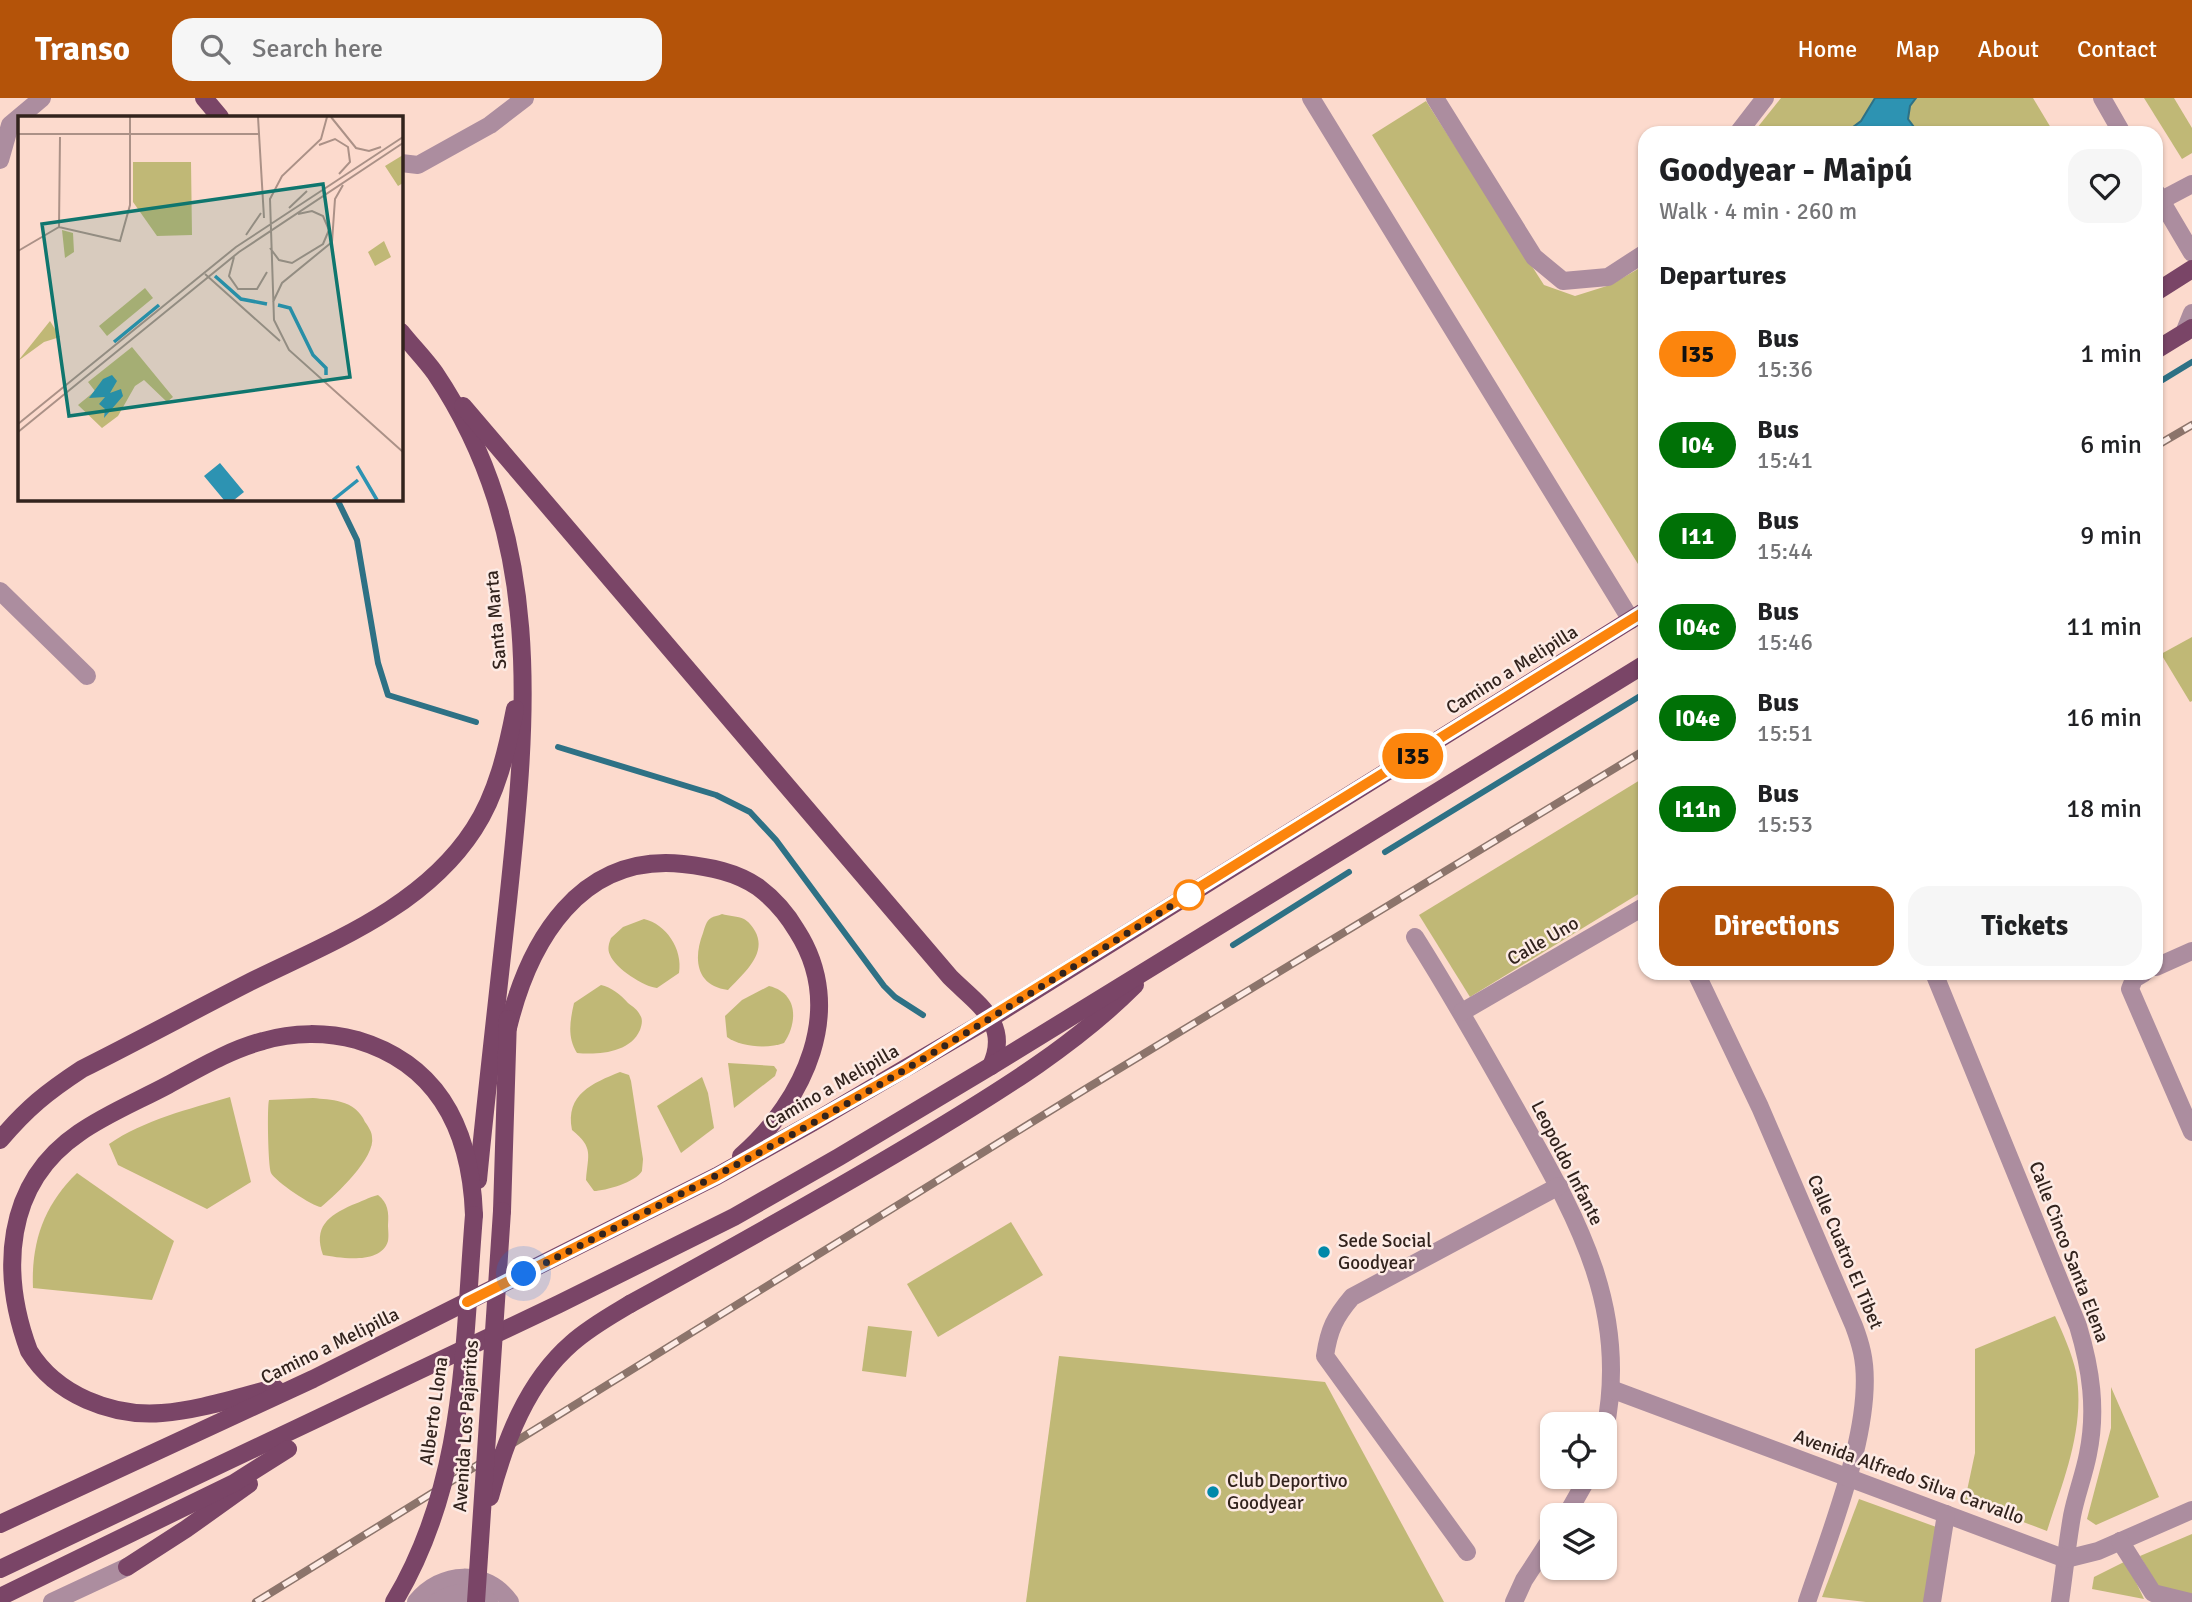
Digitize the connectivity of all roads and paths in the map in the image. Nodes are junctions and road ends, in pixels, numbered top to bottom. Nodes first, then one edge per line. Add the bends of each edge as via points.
1 (42, 98) edge
2 (204, 98) edge
3 (525, 98) edge
4 (1311, 98) edge
5 (1435, 98) edge
6 (1765, 98) edge
7 (2102, 98) edge
8 (18, 116) edge
9 (219, 116) edge
10 (5, 126) edge
11 (1743, 126) edge
12 (2118, 126) edge
13 (0, 160) edge
14 (402, 163) edge
15 (2192, 184) edge
16 (2163, 197) edge
17 (2163, 207) edge
18 (2192, 253) edge
19 (1638, 258) edge
20 (2192, 269) edge
21 (2163, 288) edge
22 (2192, 313) edge
23 (2188, 330) edge
24 (402, 333) edge
25 (2163, 346) edge
26 (433, 371) junction
27 (0, 591) edge
28 (1638, 616) edge
29 (522, 657) junction
30 (1638, 668) edge
31 (88, 676) dead end
32 (1638, 910) edge
33 (505, 932) junction
34 (1415, 937) dead end
35 (2192, 951) edge
36 (1156, 964) junction
37 (2163, 964) edge
38 (1699, 980) edge
39 (1937, 980) edge
40 (2134, 980) edge
41 (1462, 1012) junction
42 (991, 1018) junction
43 (508, 1028) junction
44 (991, 1066) junction
45 (2192, 1132) edge
46 (0, 1140) edge
47 (717, 1176) junction
48 (1559, 1186) junction
49 (502, 1211) joint
50 (474, 1215) junction
51 (313, 1378) junction
52 (1611, 1389) junction
53 (334, 1411) junction
54 (1608, 1412) edge
55 (288, 1449) junction
56 (1848, 1477) junction
57 (2192, 1510) edge
58 (1946, 1514) junction
59 (0, 1524) edge
60 (2120, 1541) junction
61 (480, 1545) junction
62 (1467, 1552) dead end
63 (1540, 1555) edge
64 (2066, 1559) junction
65 (127, 1567) joint
66 (0, 1569) edge
67 (0, 1597) edge
68 (51, 1602) edge
69 (394, 1602) edge
70 (416, 1602) edge
71 (437, 1602) edge
72 (476, 1602) edge
73 (489, 1602) edge
74 (510, 1602) edge
75 (1514, 1602) edge
76 (1808, 1602) edge
77 (1932, 1602) edge
78 (2060, 1602) edge
79 (2190, 1602) edge

1 - 8 street
2 - 9 main road
3 - 14 street via 490,125 418,165
4 - 28 street
5 - 19 street via 1534,257 1563,281 1608,277
6 - 11 street
7 - 12 street
10 - 13 street
15 - 16 street
17 - 18 street
20 - 21 main road
22 - 23 street
23 - 25 main road
24 - 26 main road, Santa Marta
26 - 29 main road, Santa Marta via 467,429 501,512 515,573
26 - 42 main road via 950,977
27 - 31 street
28 - 42 main road, Camino a Melipilla
29 - 33 main road, Santa Marta via 519,805
29 - 46 main road via 512,724 495,788 475,829 431,881 381,915 82,1069 20,1115
30 - 36 main road
32 - 41 street, Calle Uno
33 - 43 main road, Santa Marta
33 - 50 main road, Santa Marta
34 - 41 street, Leopoldo Infante
35 - 37 street
36 - 44 main road
36 - 61 main road, bridge via 1116,1004 991,1096 792,1216 630,1304 572,1343 550,1366 515,1424 493,1486
38 - 56 street, Calle Cuatro El Tibet via 1760,1107 1863,1353 1861,1422
39 - 64 street, Calle Cinco Santa Elena via 2087,1356 2092,1431
40 - 45 street via 2130,989
41 - 48 street, Leopoldo Infante
42 - 44 main road via 998,1042
42 - 47 main road, Camino a Melipilla
43 - 47 main road via 520,983 548,929 573,900 605,878 673,863 723,871 759,888 787,915 810,954 819,987 819,1026 802,1078 781,1114
43 - 49 main road, Santa Marta
44 - 53 main road via 734,1217
47 - 51 main road, Camino a Melipilla
48 - 52 street, Leopoldo Infante via 1601,1287 1611,1338
48 - 62 street via 1352,1297 1335,1317 1327,1339 1325,1356
49 - 61 main road, Avenida Los Pajaritos, bridge
50 - 51 main road via 466,1151 452,1115 432,1086 390,1053 319,1034 265,1040 209,1064 77,1134 29,1184 8,1231 6,1293 13,1320 31,1354 71,1392 110,1408 161,1413
50 - 69 main road, Alberto Llona, bridge via 450,1462 433,1522
51 - 59 main road, Camino a Melipilla
52 - 54 street, Leopoldo Infante
52 - 56 street, Avenida Alfredo Silva Carvallo
53 - 55 main road
53 - 66 main road
55 - 65 main road via 240,1491
55 - 67 main road via 234,1483
56 - 58 street, Avenida Alfredo Silva Carvallo
56 - 76 street, Calle Cuatro El Tibet
57 - 60 street
58 - 64 street, Avenida Alfredo Silva Carvallo
58 - 77 street
60 - 64 street
60 - 79 street via 2153,1593
61 - 72 main road, Avenida Los Pajaritos, bridge
63 - 75 street
64 - 78 street, Calle Cinco Santa Elena
65 - 68 street
70 - 74 street via 433,1585 455,1577 488,1582
71 - 73 street via 465,1592

